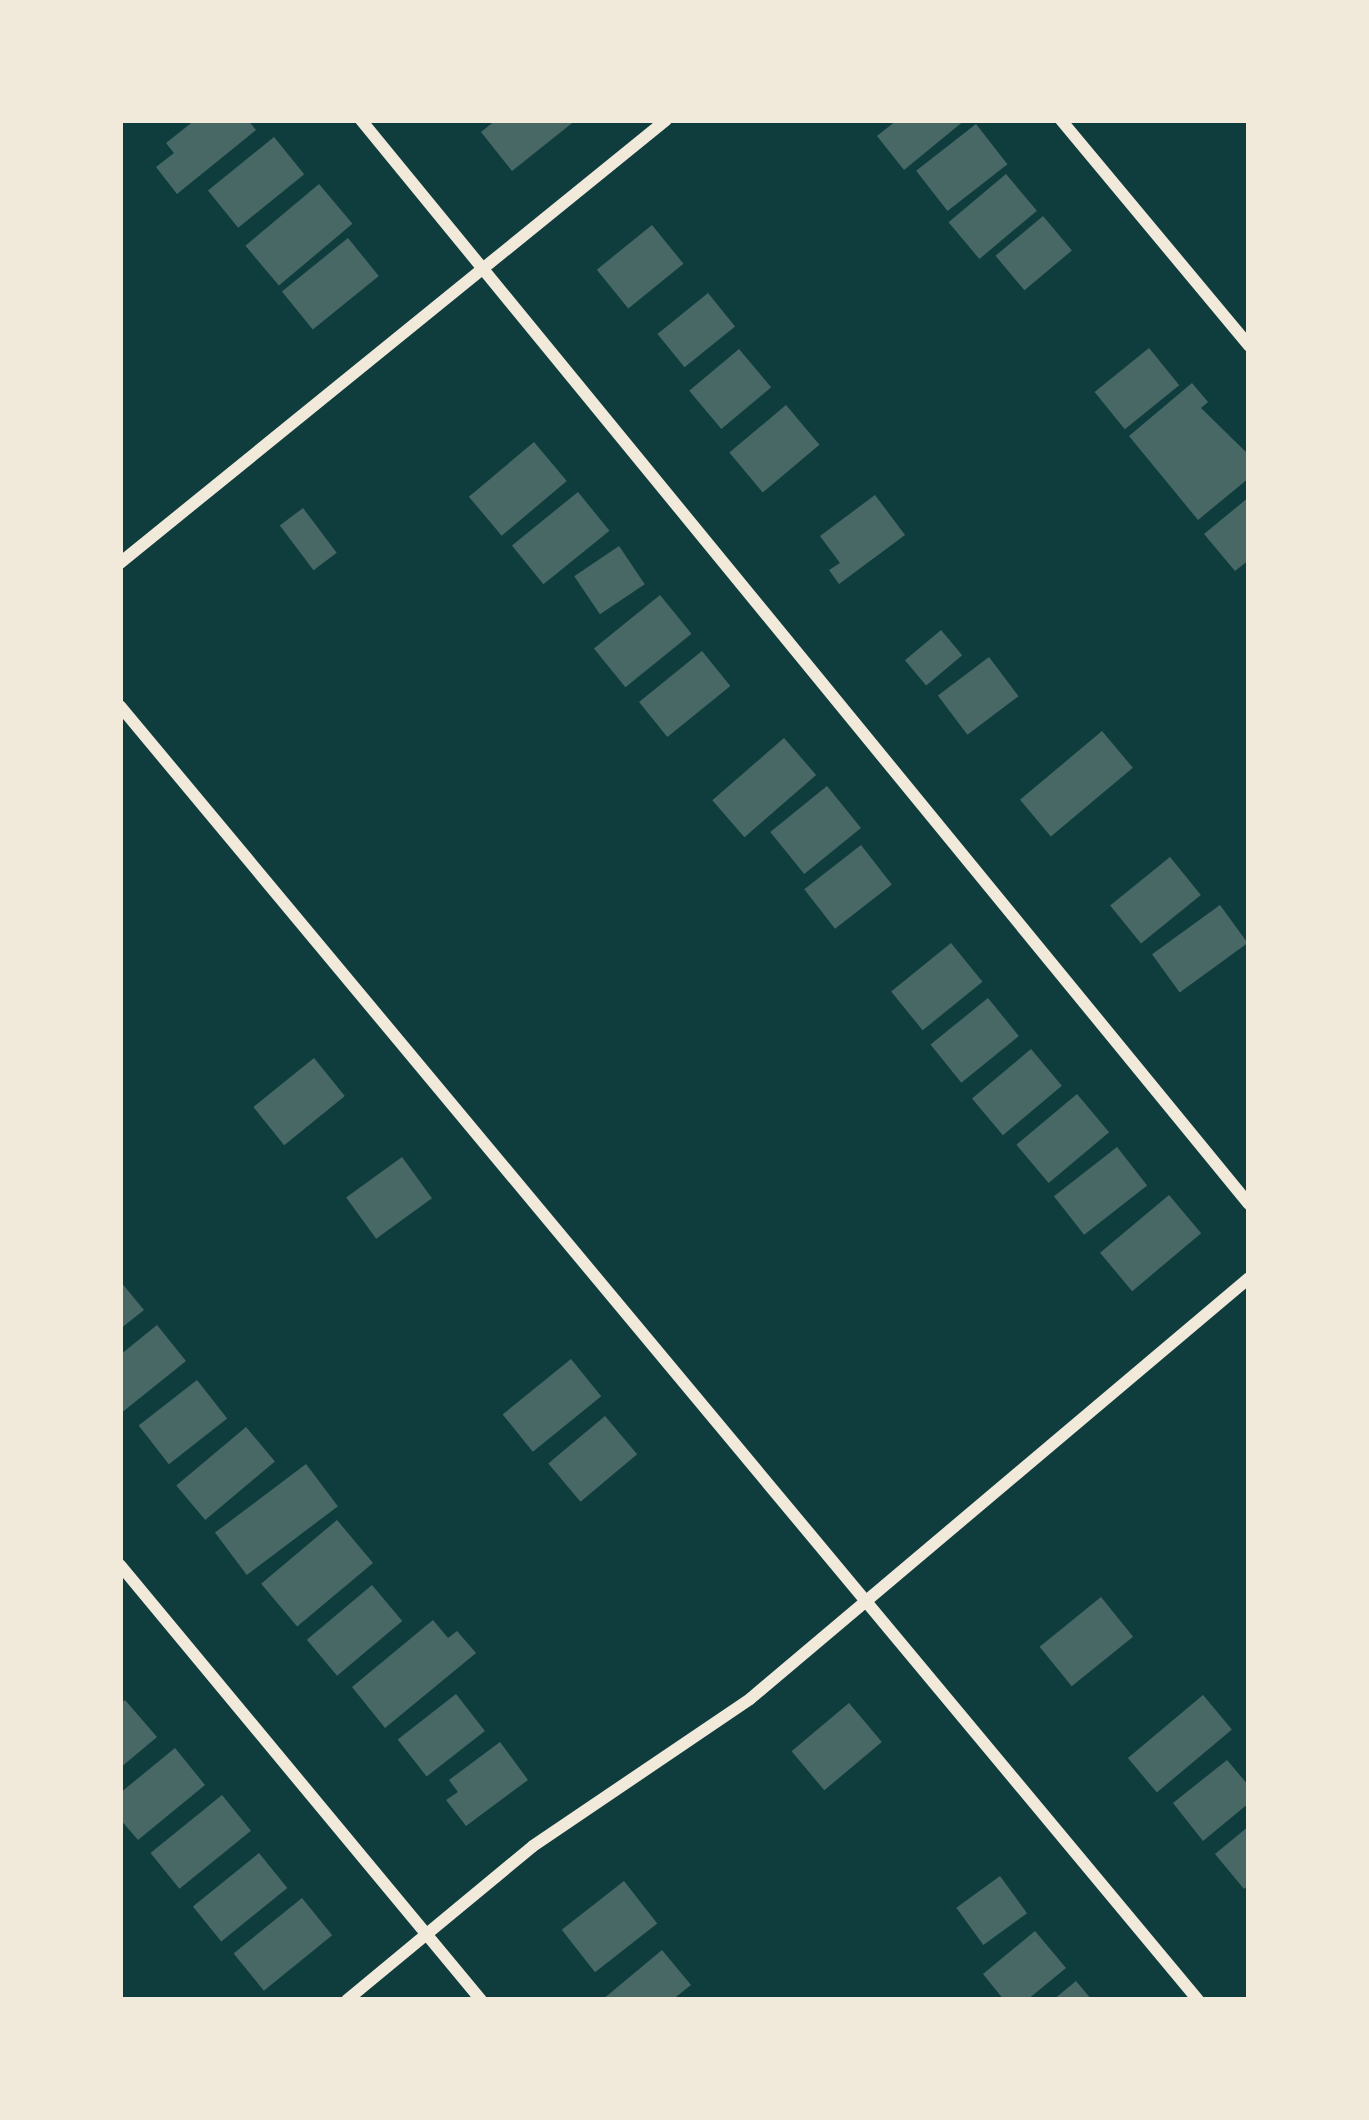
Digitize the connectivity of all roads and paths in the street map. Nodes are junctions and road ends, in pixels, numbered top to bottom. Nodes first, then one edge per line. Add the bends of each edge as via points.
1 (361, 120) edge
2 (666, 120) edge
3 (1061, 120) edge
4 (484, 267) junction
5 (1249, 346) edge
6 (120, 563) edge
7 (120, 706) edge
8 (1249, 1204) edge
9 (1249, 1278) edge
10 (120, 1565) edge
11 (863, 1599) junction
12 (426, 1935) junction
13 (347, 2000) edge
14 (482, 2000) edge
15 (1198, 2000) edge

1 - 4 street
2 - 4 street
3 - 5 street
4 - 6 street
4 - 8 street
7 - 11 street
9 - 11 street
10 - 12 street
11 - 12 street via 750,1699 533,1846
11 - 15 street
12 - 13 street
12 - 14 street

